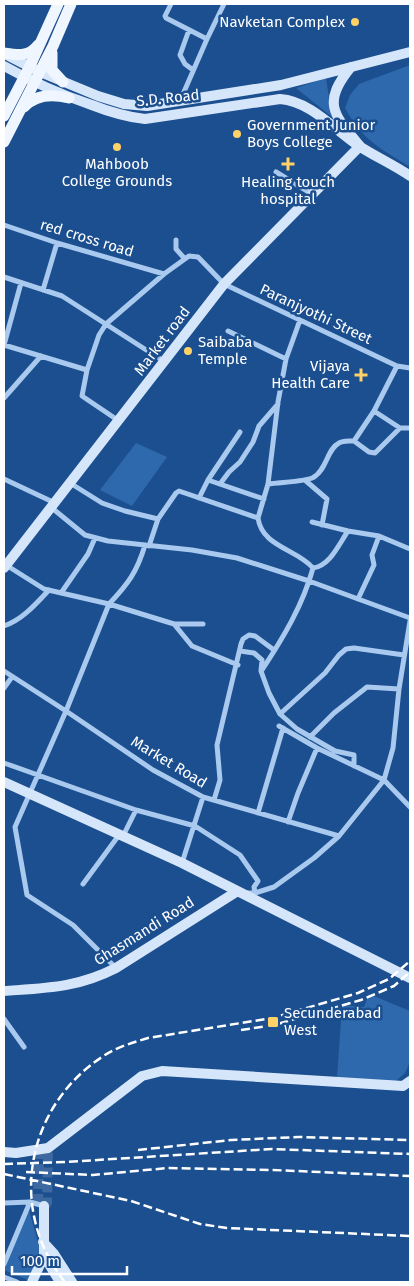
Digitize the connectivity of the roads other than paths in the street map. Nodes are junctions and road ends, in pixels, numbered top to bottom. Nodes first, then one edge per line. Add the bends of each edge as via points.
1 (58, 4) edge
2 (71, 4) edge
3 (171, 4) edge
4 (224, 4) edge
5 (189, 30) junction
6 (207, 39) junction
7 (42, 40) junction
8 (53, 46) junction
9 (410, 52) edge
10 (4, 53) edge
11 (4, 66) edge
12 (351, 67) junction
13 (193, 70) junction
14 (32, 75) junction
15 (63, 82) junction
16 (69, 98) junction
17 (180, 101) junction
18 (19, 112) junction
19 (4, 116) edge
20 (4, 142) edge
21 (360, 146) junction
22 (276, 172) dead end
23 (410, 176) edge
24 (312, 194) junction
25 (4, 225) edge
26 (176, 240) dead end
27 (57, 243) junction
28 (185, 259) junction
29 (164, 274) junction
30 (4, 277) edge
31 (21, 283) junction
32 (224, 284) junction
33 (43, 290) junction
34 (300, 320) junction
35 (106, 324) junction
36 (228, 331) dead end
37 (4, 345) edge
38 (41, 356) junction
39 (286, 359) junction
40 (164, 362) junction
41 (396, 366) junction
42 (410, 368) edge
43 (87, 370) junction
44 (4, 398) edge
45 (278, 404) junction
46 (374, 411) junction
47 (119, 421) junction
48 (400, 428) junction
49 (410, 428) edge
50 (240, 432) dead end
51 (354, 442) junction
52 (4, 479) edge
53 (208, 480) junction
54 (306, 481) junction
55 (70, 483) junction
56 (220, 484) junction
57 (268, 484) junction
58 (199, 498) junction
59 (264, 498) junction
60 (54, 505) junction
61 (258, 518) junction
62 (158, 520) junction
63 (312, 522) dead end
64 (322, 525) junction
65 (348, 531) junction
66 (378, 536) junction
67 (95, 538) junction
68 (147, 545) junction
69 (410, 549) edge
70 (5, 566) edge
71 (313, 568) junction
72 (309, 581) junction
73 (49, 590) junction
74 (61, 592) junction
75 (358, 600) junction
76 (110, 604) junction
77 (410, 620) edge
78 (174, 624) junction
79 (203, 624) dead end
80 (4, 626) edge
81 (274, 650) junction
82 (240, 651) junction
83 (404, 655) junction
84 (238, 665) junction
85 (4, 671) edge
86 (261, 671) junction
87 (12, 677) junction
88 (4, 688) edge
89 (399, 689) junction
90 (66, 711) junction
91 (280, 714) junction
92 (310, 737) junction
93 (317, 748) junction
94 (4, 763) edge
95 (354, 766) junction
96 (37, 774) junction
97 (384, 780) junction
98 (4, 782) edge
99 (29, 793) junction
100 (203, 797) junction
101 (214, 800) junction
102 (410, 807) edge
103 (136, 810) junction
104 (258, 813) junction
105 (288, 822) junction
106 (195, 826) junction
107 (121, 835) junction
108 (339, 836) junction
109 (182, 863) junction
110 (83, 884) dead end
111 (236, 892) junction
112 (255, 894) junction
113 (116, 968) junction
114 (410, 978) edge
115 (4, 991) edge
116 (4, 1019) edge
117 (24, 1047) dead end
118 (410, 1081) edge
119 (4, 1152) edge
120 (30, 1202) junction
121 (4, 1203) edge
122 (44, 1206) joint
123 (43, 1242) junction
124 (44, 1256) junction
125 (4, 1264) edge
126 (4, 1277) edge
127 (17, 1282) edge
128 (32, 1282) edge
129 (60, 1282) edge
130 (72, 1282) edge

1 - 7 main road
2 - 8 main road
3 - 5 street via 165,18
4 - 6 street
5 - 6 street
5 - 13 street via 180,55
6 - 13 street
7 - 10 main road via 27,54
7 - 14 main road
8 - 14 main road
8 - 15 main road via 52,70
9 - 12 street, S.D. Road
10 - 14 street
11 - 14 street
12 - 17 street, S.D. Road via 281,85
12 - 21 street via 335,91 334,108 337,119
13 - 17 street
14 - 15 street, S.D. Road
14 - 16 street, S.D. Road
14 - 18 main road
14 - 19 main road
15 - 17 street, S.D. Road via 124,104 147,106
16 - 18 main road via 58,95 36,98
16 - 21 street, S.D. Road via 110,112 145,118 280,99 300,104
18 - 20 main road
21 - 23 street
21 - 24 street, Market road
22 - 24 street
24 - 32 street, Market road
25 - 27 street, red cross road
26 - 28 street via 176,249
27 - 29 street, red cross road
27 - 33 street
28 - 29 street
28 - 32 street via 198,257
29 - 35 street
30 - 31 street
31 - 33 street
31 - 37 street
32 - 34 street, Paranjyothi Street
32 - 40 street, Market road
33 - 35 street via 62,296
34 - 39 street
34 - 41 street, Paranjyothi Street
35 - 40 street
35 - 43 street
36 - 39 street
37 - 38 street
38 - 43 street
38 - 44 street
39 - 45 street
40 - 47 street, Market road
41 - 42 street, Paranjyothi Street
41 - 46 street
43 - 47 street via 82,396
45 - 56 street via 258,426 240,462
45 - 57 street
46 - 48 street
46 - 51 street
47 - 55 street, Market road
48 - 49 street
48 - 51 street via 375,453
50 - 53 street
51 - 54 street via 338,443 320,472
52 - 60 street
53 - 56 street
53 - 58 street
54 - 57 street
54 - 64 street via 327,499
55 - 60 street, Market road
55 - 62 street via 102,503
56 - 59 street
57 - 59 street
58 - 61 street
58 - 62 street via 180,491 176,493
59 - 61 street
60 - 67 street via 85,535
60 - 70 street, Market road
61 - 71 street via 266,535 276,545 307,561
62 - 68 street
63 - 64 street
64 - 65 street
65 - 66 street
65 - 71 street via 330,557
66 - 69 street
66 - 75 street via 372,555 374,565
67 - 68 street
67 - 74 street via 88,554
68 - 72 street via 237,558
68 - 76 street via 136,570
70 - 73 street
71 - 72 street
72 - 75 street
72 - 81 street via 284,636
73 - 74 street
73 - 80 street via 26,613
74 - 76 street
75 - 77 street
76 - 78 street
76 - 90 street
77 - 83 street
78 - 79 street
78 - 84 street via 192,646
81 - 82 street via 249,634 243,639
81 - 86 street
82 - 84 street
82 - 86 street via 258,656 262,660
83 - 89 street
83 - 91 street via 354,648 346,650
84 - 101 street via 217,745 220,780
85 - 87 street, Market Road
86 - 91 street
87 - 88 street
87 - 90 street, Market Road
89 - 92 street via 367,687
89 - 97 street via 393,748
90 - 96 street
90 - 100 street, Market Road via 153,770
91 - 92 street
92 - 95 street via 334,751 354,755
93 - 95 street
93 - 104 street via 281,727
93 - 105 street
94 - 96 street
95 - 97 street
96 - 99 street
96 - 103 street
97 - 102 street
97 - 108 street
98 - 99 street
99 - 107 street
99 - 113 street via 15,827 27,895 73,925
100 - 101 street, Market Road
100 - 106 street
101 - 104 street, Market Road
103 - 106 street
103 - 107 street
104 - 105 street, Market Road
105 - 108 street, Market Road
106 - 109 street
106 - 112 street via 240,855 258,881 254,886
107 - 109 street
107 - 110 street
108 - 112 street via 274,887
109 - 111 street
111 - 112 street
111 - 113 street, Ghasmandi Road
111 - 114 street
113 - 115 street, Ghasmandi Road via 97,978 65,986
116 - 117 street
118 - 119 street via 403,1086 162,1070 142,1076 48,1148
120 - 121 street
120 - 122 street
120 - 125 street
122 - 123 street
123 - 124 street
123 - 130 street
124 - 128 street
124 - 129 street
126 - 127 street

